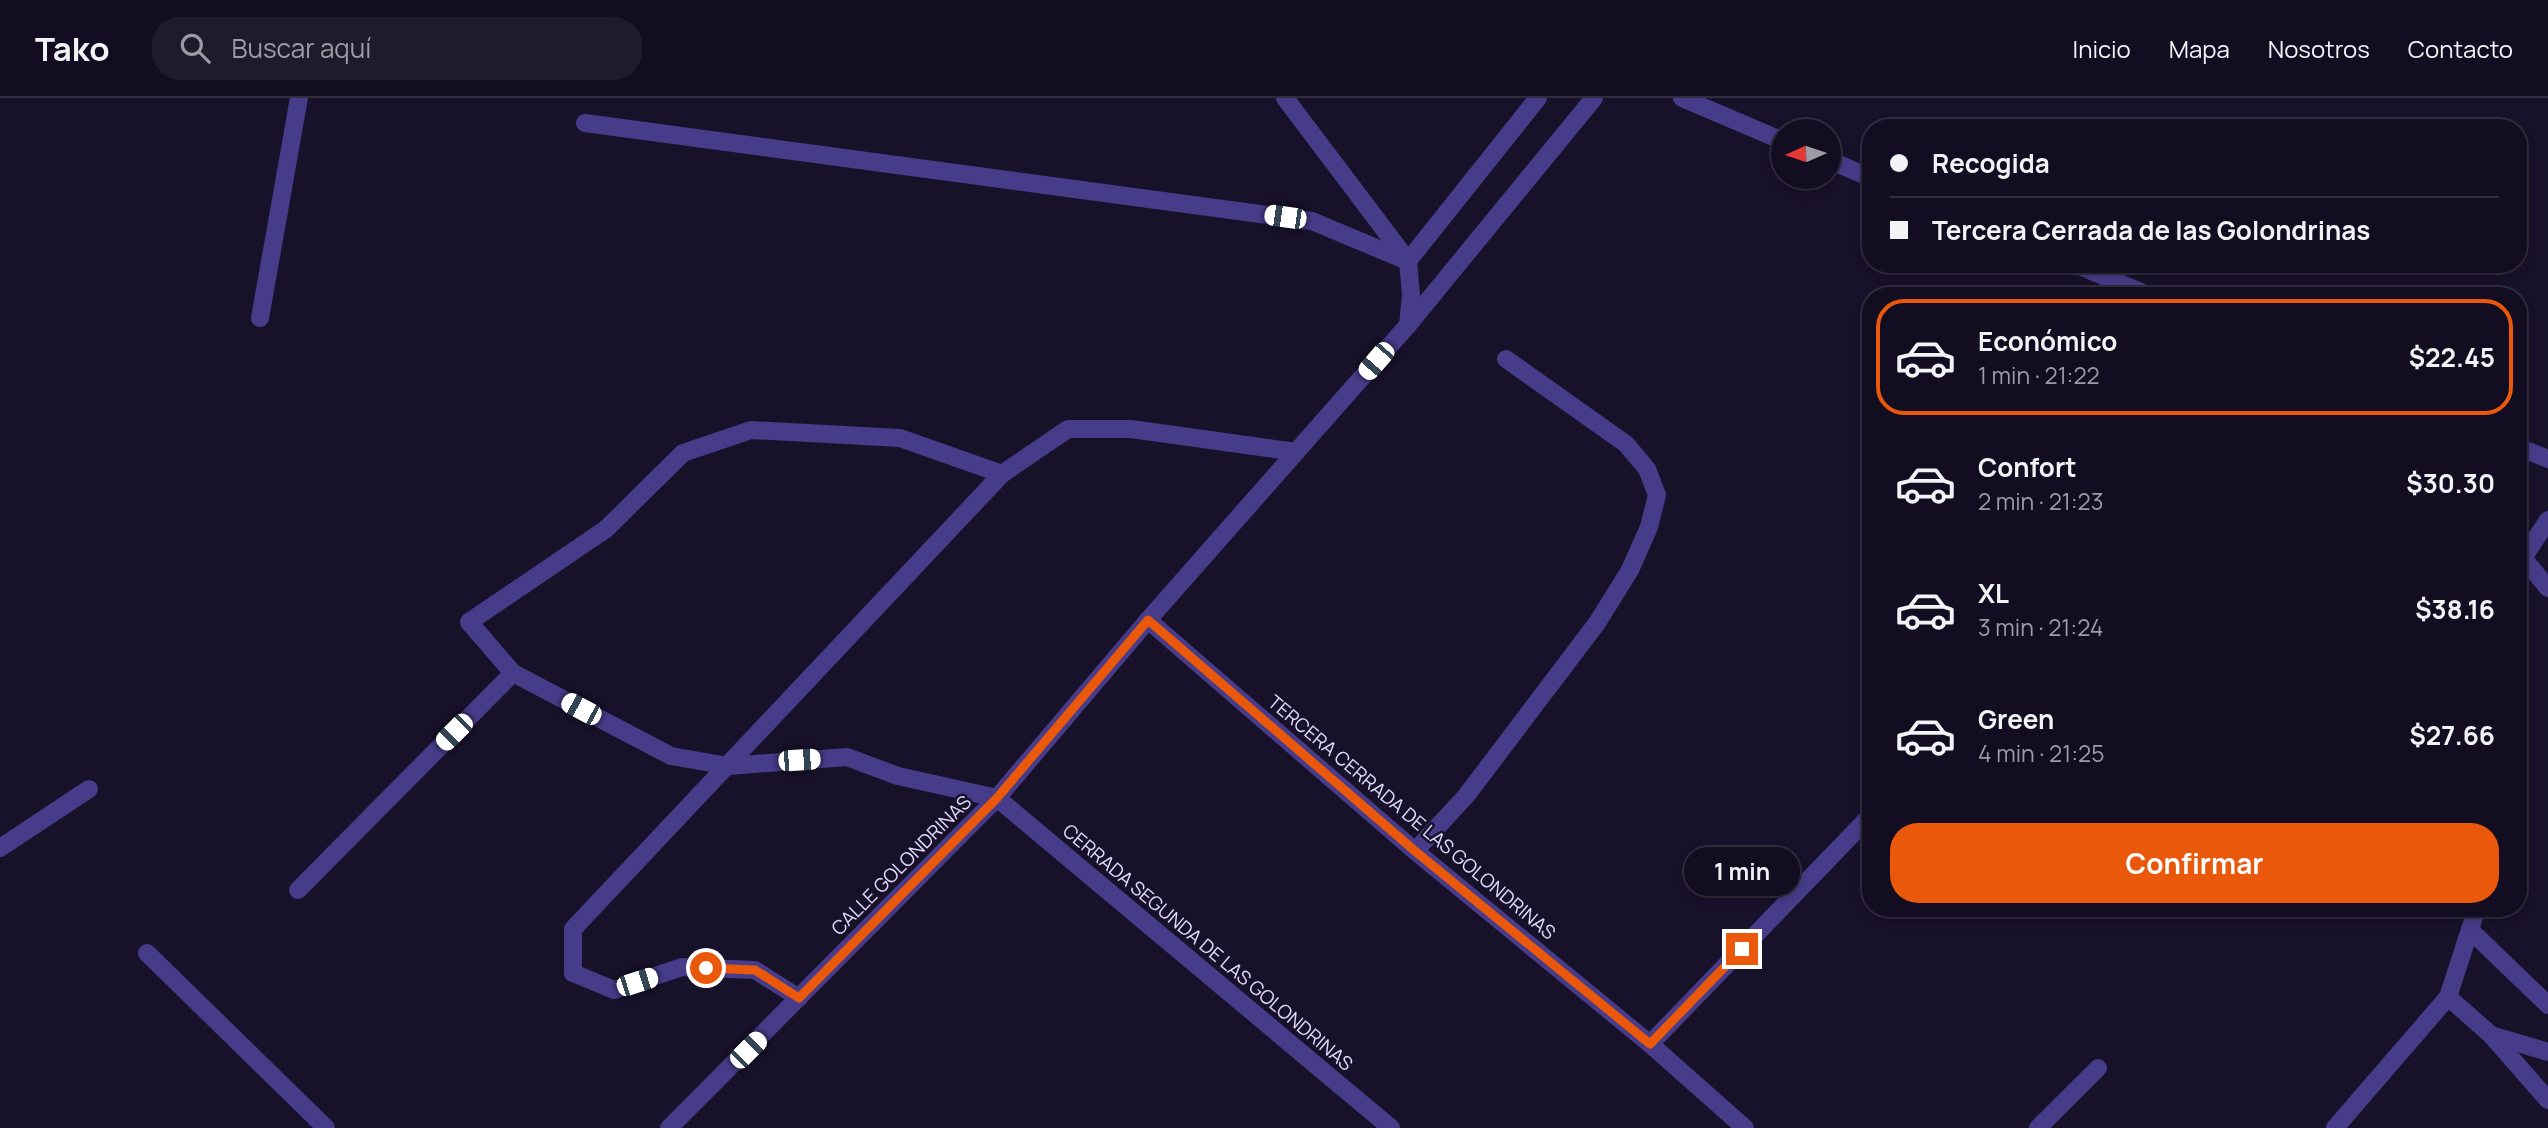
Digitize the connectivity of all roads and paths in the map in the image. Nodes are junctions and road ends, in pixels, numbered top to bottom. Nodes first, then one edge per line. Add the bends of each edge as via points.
1 (299, 98) edge
2 (1285, 98) edge
3 (1538, 98) edge
4 (1594, 98) edge
5 (1682, 98) edge
6 (585, 123) dead end
7 (1771, 136) edge
8 (1841, 165) edge
9 (1862, 174) edge
10 (1408, 261) junction
11 (2096, 273) edge
12 (2129, 287) edge
13 (260, 318) dead end
14 (1408, 325) junction
15 (1506, 359) dead end
16 (2527, 451) edge
17 (1296, 452) junction
18 (2548, 460) edge
19 (1002, 474) junction
20 (2548, 520) edge
21 (2527, 552) edge
22 (2527, 563) edge
23 (2548, 588) edge
24 (1148, 620) junction
25 (513, 673) junction
26 (728, 766) junction
27 (89, 789) dead end
28 (997, 798) junction
29 (1862, 824) edge
30 (0, 848) edge
31 (1415, 851) junction
32 (298, 890) dead end
33 (2474, 917) edge
34 (2470, 930) junction
35 (148, 953) dead end
36 (2448, 997) junction
37 (799, 998) junction
38 (2548, 1005) edge
39 (2491, 1035) junction
40 (1650, 1044) junction
41 (2548, 1052) edge
42 (2098, 1068) dead end
43 (2548, 1100) edge
44 (679, 1125) edge
45 (326, 1128) edge
46 (1391, 1128) edge
47 (1745, 1128) edge
48 (2038, 1128) edge
49 (2335, 1128) edge

1 - 13 street
2 - 10 street
3 - 10 street
4 - 14 street, CALLE GOLONDRINAS
5 - 7 street
6 - 10 street via 1312,221
8 - 9 street
10 - 14 street
11 - 12 street
14 - 17 street, CALLE GOLONDRINAS
15 - 31 street via 1626,444 1647,469 1657,495 1630,570 1597,623 1466,796
16 - 18 street
17 - 19 street via 1131,429 1068,429
17 - 24 street, CALLE GOLONDRINAS
19 - 25 street via 900,438 751,430 683,453 606,529 469,622
19 - 26 street
20 - 21 street
22 - 23 street
24 - 28 street, CALLE GOLONDRINAS
24 - 31 street, TERCERA CERRADA DE LAS GOLONDRINAS
25 - 26 street via 671,756
25 - 32 street
26 - 28 street via 847,757 898,776
26 - 37 street via 573,929 573,973 614,990 682,967 755,970
27 - 30 street
28 - 37 street, CALLE GOLONDRINAS
28 - 46 street, CERRADA SEGUNDA DE LAS GOLONDRINAS
29 - 40 street
31 - 40 street, TERCERA CERRADA DE LAS GOLONDRINAS
33 - 34 street
34 - 36 street
34 - 38 street
35 - 45 street
36 - 39 street
36 - 49 street
37 - 44 street, CALLE GOLONDRINAS
39 - 41 street
39 - 43 street
40 - 47 street, TERCERA CERRADA DE LAS GOLONDRINAS
42 - 48 street

